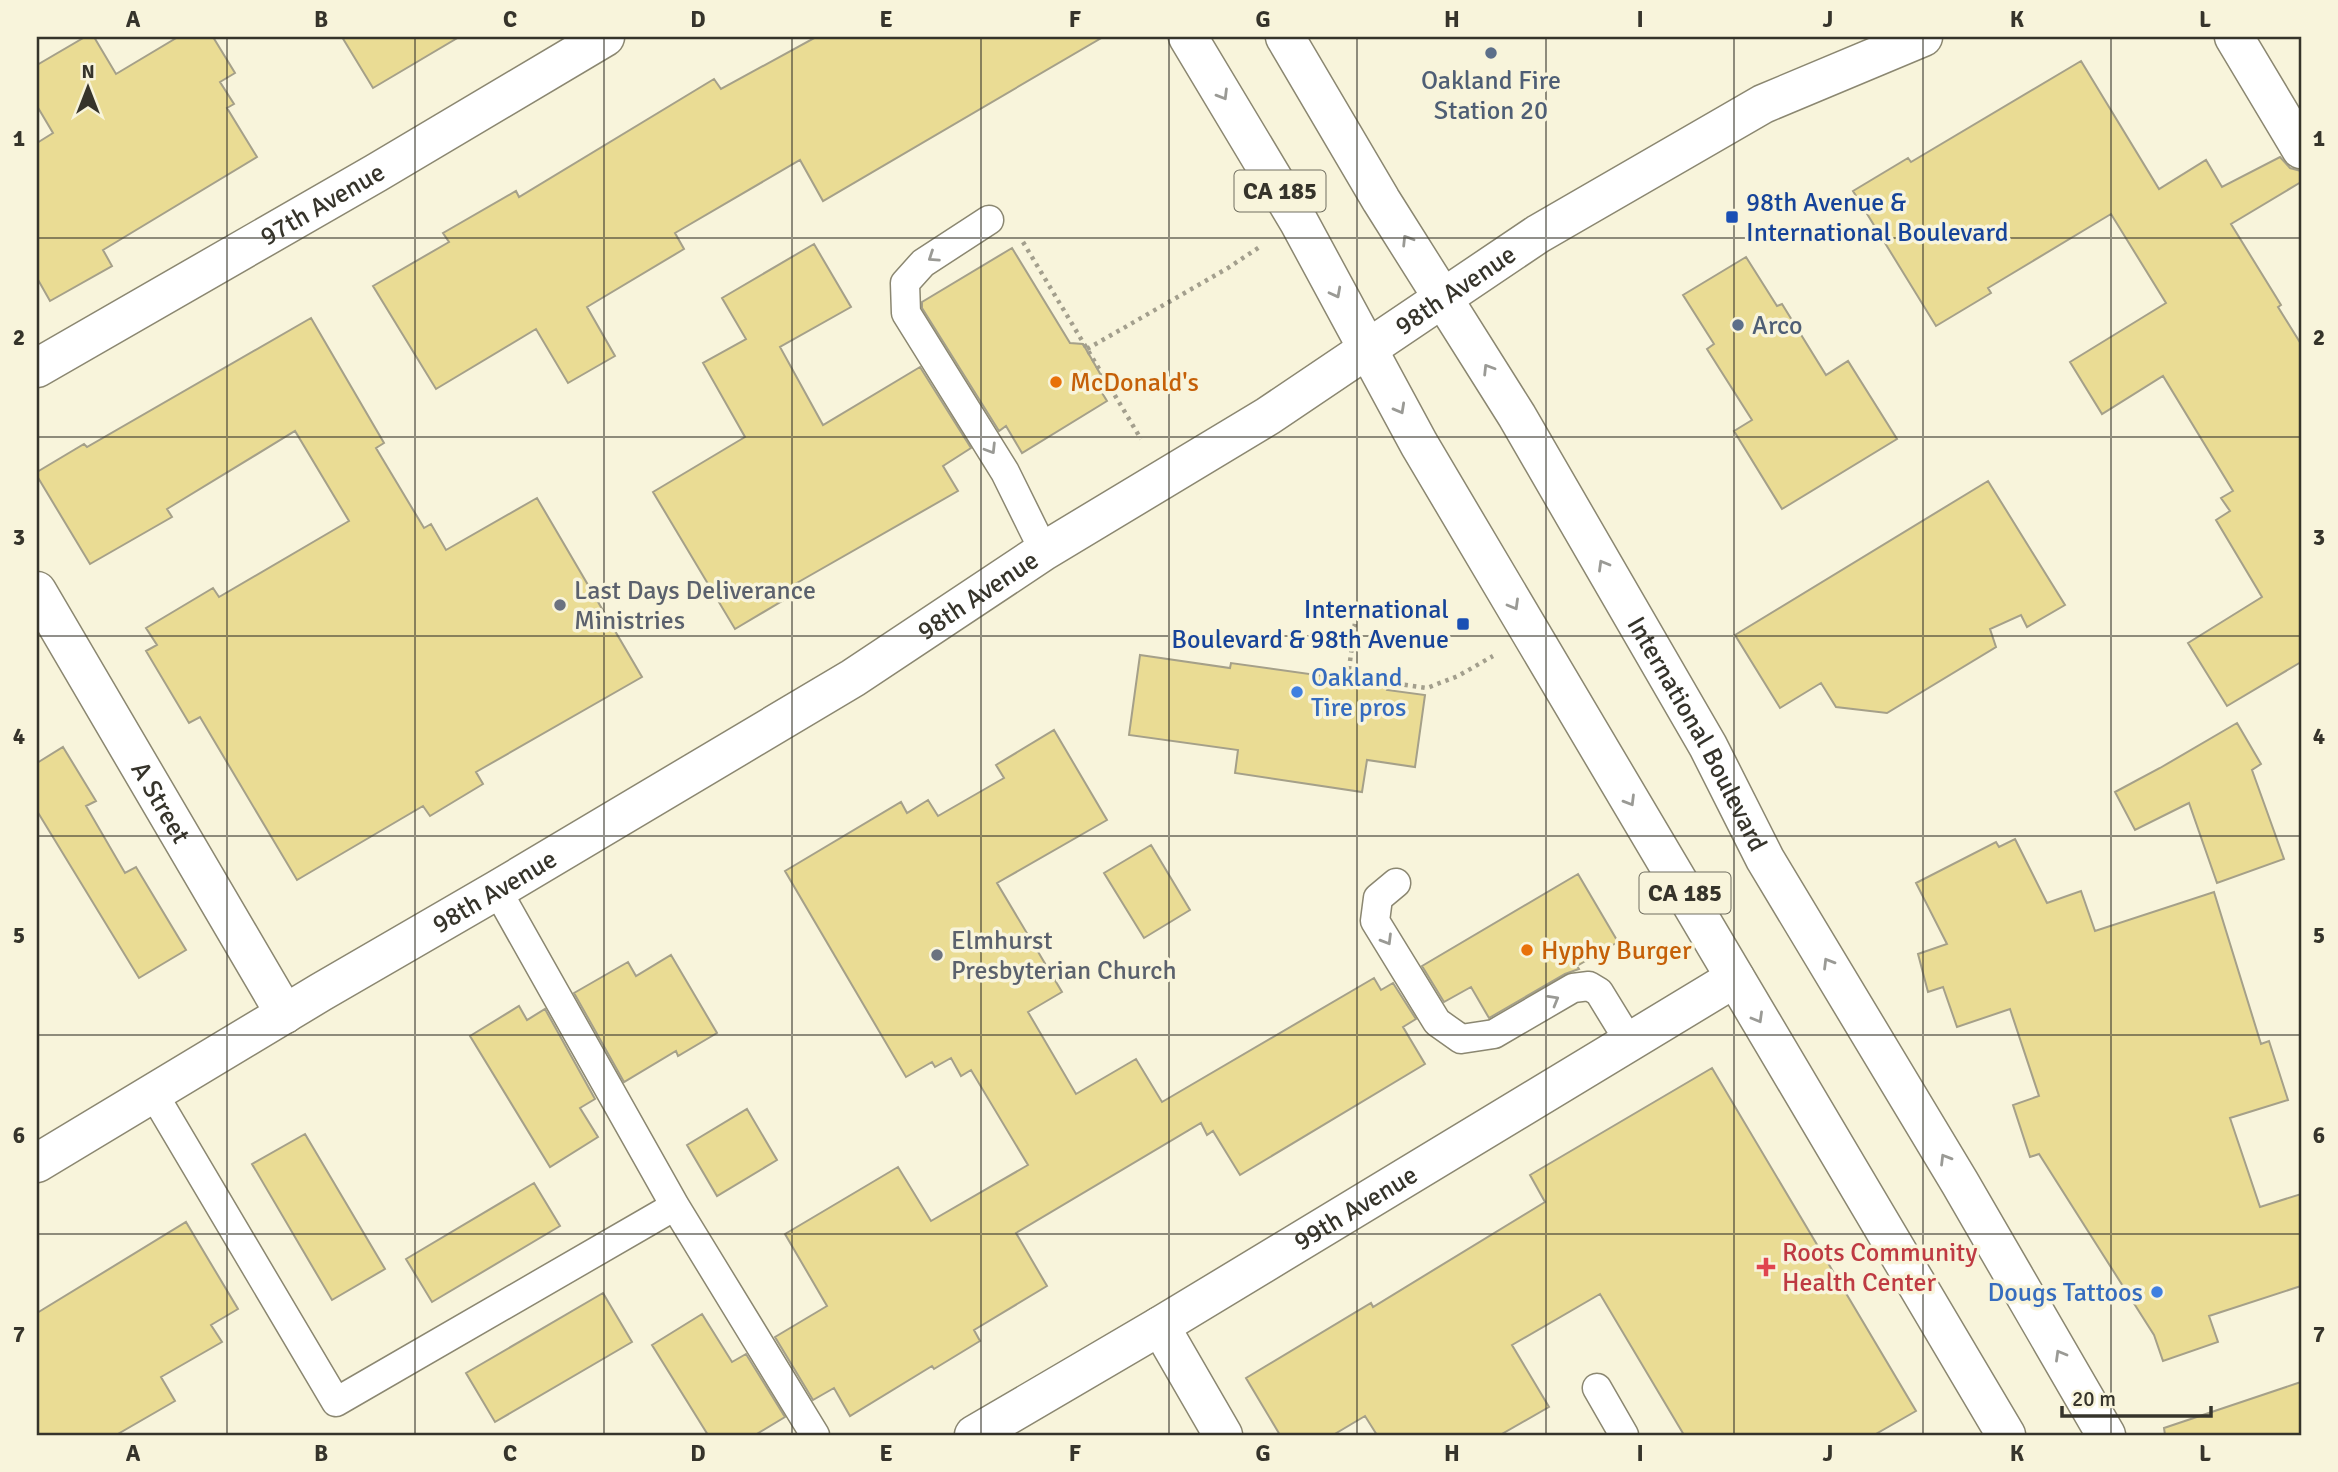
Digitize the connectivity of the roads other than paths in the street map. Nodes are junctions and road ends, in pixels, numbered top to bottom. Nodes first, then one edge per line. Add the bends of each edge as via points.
1 (604, 37) edge
2 (1188, 37) edge
3 (1285, 37) edge
4 (1923, 37) edge
5 (2234, 37) edge
6 (2301, 149) edge
7 (989, 220) dead end
8 (1443, 298) junction
9 (1366, 349) junction
10 (37, 368) edge
11 (1044, 551) junction
12 (37, 591) edge
13 (1396, 883) dead end
14 (497, 890) junction
15 (1735, 978) junction
16 (285, 1014) junction
17 (1629, 1041) junction
18 (153, 1093) junction
19 (37, 1163) edge
20 (675, 1206) junction
21 (1160, 1326) junction
22 (1597, 1388) dead end
23 (815, 1435) edge
24 (974, 1435) edge
25 (1223, 1435) edge
26 (1624, 1435) edge
27 (2006, 1435) edge
28 (2106, 1435) edge

1 - 10 main road, 97th Avenue
2 -> 9 main road, CA 185 via 1299,222
8 -> 3 main road, International Boulevard / CA 185
4 - 8 main road, 98th Avenue via 1763,104 1538,234
5 - 6 main road
7 -> 11 lane via 923,263 905,283 906,313 1005,472
8 - 9 main road, 98th Avenue
28 -> 8 main road, International Boulevard / CA 185 via 1765,859 1708,746 1517,415
9 - 11 main road, 98th Avenue via 1268,415
9 -> 15 main road, CA 185
11 - 14 main road, 98th Avenue via 853,678
12 - 16 main road, A Street
13 -> 17 lane via 1378,898 1375,920 1437,1022 1461,1039 1493,1034 1573,988 1589,986 1599,992
14 - 16 main road, 98th Avenue
14 - 20 lane
15 - 17 main road, 99th Avenue
15 -> 27 main road, CA 185
16 - 18 main road, 98th Avenue
17 - 21 main road, 99th Avenue
18 - 19 main road, 98th Avenue
18 - 20 lane via 336,1402
20 - 23 lane
21 - 24 main road, 99th Avenue
21 - 25 main road
22 - 26 lane

